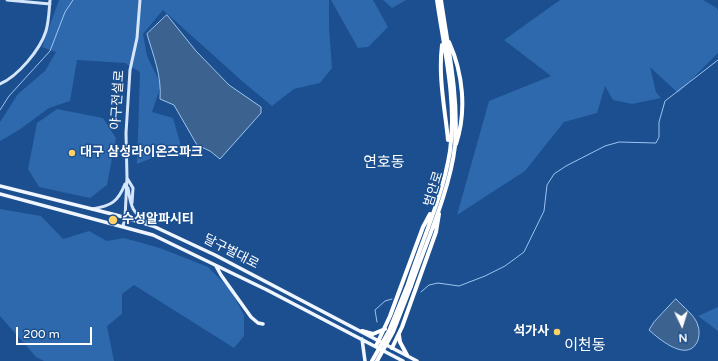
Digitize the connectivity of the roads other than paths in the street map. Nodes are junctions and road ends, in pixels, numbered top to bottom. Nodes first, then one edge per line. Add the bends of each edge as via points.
1 (7, 0) edge
2 (50, 0) edge
3 (140, 0) edge
4 (441, 0) edge
5 (438, 2) edge
6 (50, 4) junction
7 (444, 38) junction
8 (0, 84) edge
9 (452, 152) junction
10 (127, 179) junction
11 (0, 186) edge
12 (0, 194) edge
13 (438, 204) junction
14 (90, 209) junction
15 (125, 218) junction
16 (150, 225) junction
17 (122, 226) junction
18 (216, 265) junction
19 (409, 285) junction
20 (263, 324) dead end
21 (385, 329) junction
22 (362, 331) junction
23 (399, 334) junction
24 (362, 339) junction
25 (380, 341) junction
26 (376, 346) junction
27 (392, 348) junction
28 (407, 355) junction
29 (365, 361) edge
30 (372, 361) edge
31 (378, 361) edge
32 (404, 361) edge
33 (417, 361) edge

1 - 6 main road
2 - 6 main road
3 - 10 main road, 야구전설로 via 137,38 130,71 126,133
4 - 5 highway
5 - 7 highway
6 - 8 main road via 42,41 20,69
7 - 9 highway via 441,56 442,83
7 - 9 highway, 범안로 via 456,120
7 - 9 highway via 453,51 462,91 462,121
9 - 13 highway, 범안로
10 - 14 main road via 120,196 114,202
10 - 15 main road, 야구전설로
10 - 16 main road via 132,207 136,215
11 - 14 main road, 달구벌대로
12 - 17 main road, 달구벌대로
13 - 19 highway, 범안로
13 - 21 highway via 423,227
13 - 23 highway via 436,232
14 - 15 main road, 달구벌대로
15 - 16 main road, 달구벌대로
15 - 17 main road, 야구전설로
16 - 22 main road, 달구벌대로 via 216,255
17 - 18 main road, 달구벌대로 via 153,235
18 - 20 main road via 251,317
18 - 24 main road, 달구벌대로
19 - 30 highway, bridge via 390,331
19 - 31 highway, bridge via 393,332
21 - 22 highway via 373,334
21 - 25 highway
22 - 25 main road, 달구벌대로
23 - 27 highway
23 - 28 highway
24 - 26 main road, 달구벌대로
24 - 29 main road
25 - 26 highway
25 - 27 main road, 달구벌대로
26 - 32 main road, 달구벌대로
27 - 28 main road, 달구벌대로
28 - 33 main road, 달구벌대로

